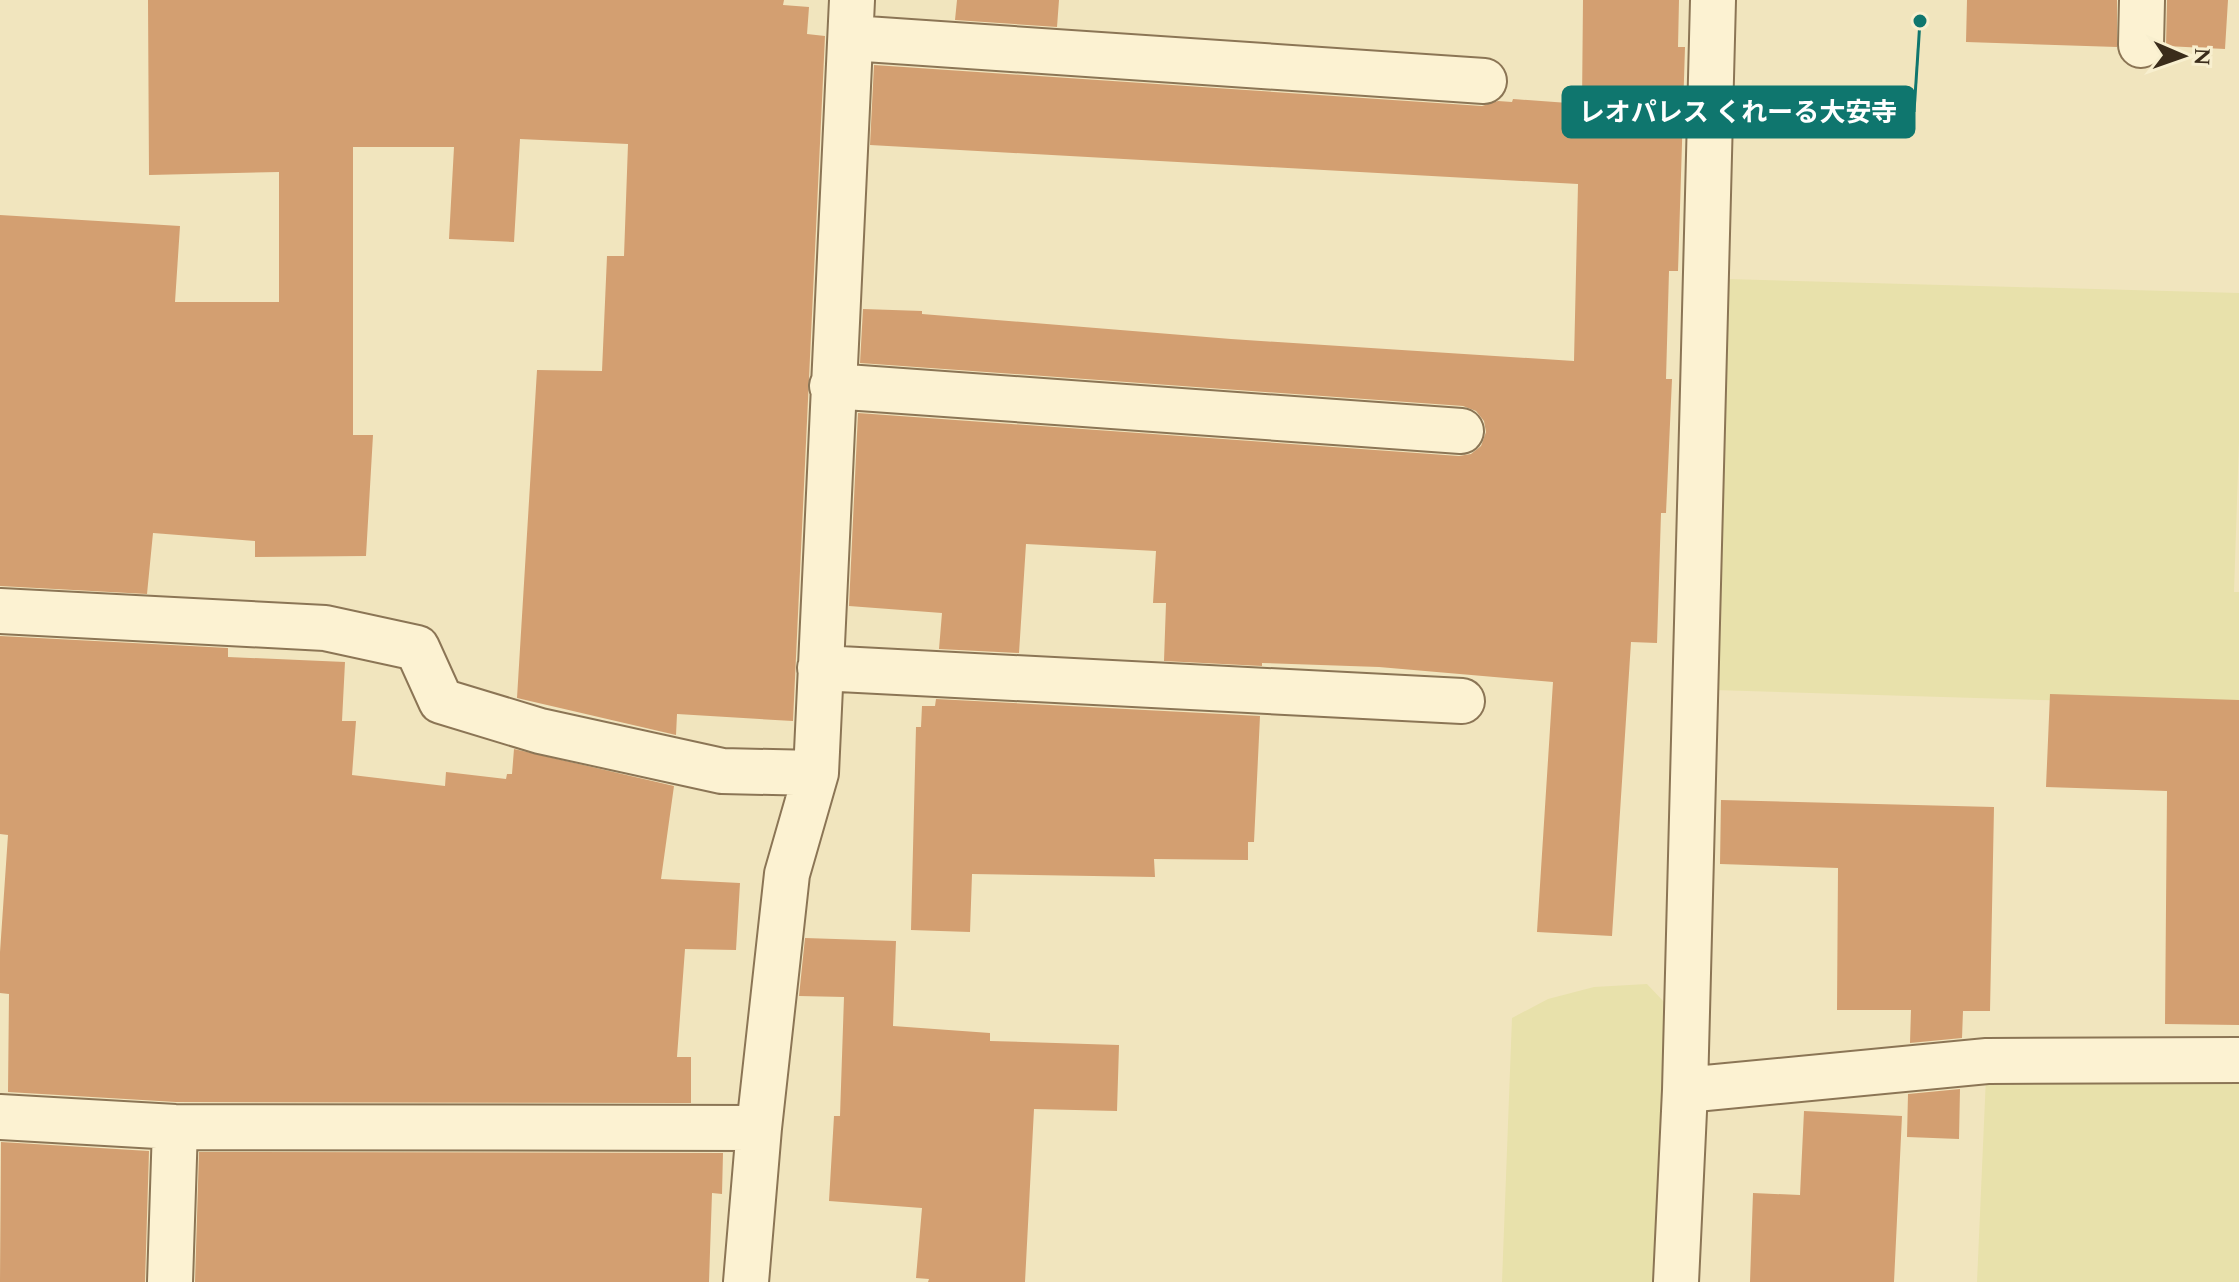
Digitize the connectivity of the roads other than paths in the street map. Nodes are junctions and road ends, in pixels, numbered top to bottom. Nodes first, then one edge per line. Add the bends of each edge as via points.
1 (1713, 0) edge
2 (2142, 0) edge
3 (851, 19) edge
4 (2141, 45) dead end
5 (1484, 81) dead end
6 (832, 386) junction
7 (1461, 431) dead end
8 (0, 611) edge
9 (820, 668) junction
10 (1462, 701) dead end
11 (816, 773) junction
12 (2239, 1060) edge
13 (1685, 1090) junction
14 (0, 1117) edge
15 (175, 1127) junction
16 (759, 1128) junction
17 (170, 1282) edge
18 (746, 1282) edge
19 (1676, 1282) edge

1 - 13 street
2 - 4 street
3 - 5 street
3 - 6 street
6 - 7 street
6 - 9 street
8 - 11 street via 325,628 417,648 441,701 540,731 722,771
9 - 10 street
9 - 11 street
11 - 16 street via 787,874
12 - 13 street via 1987,1061
13 - 19 street
14 - 15 street
15 - 16 street
15 - 17 street
16 - 18 street

